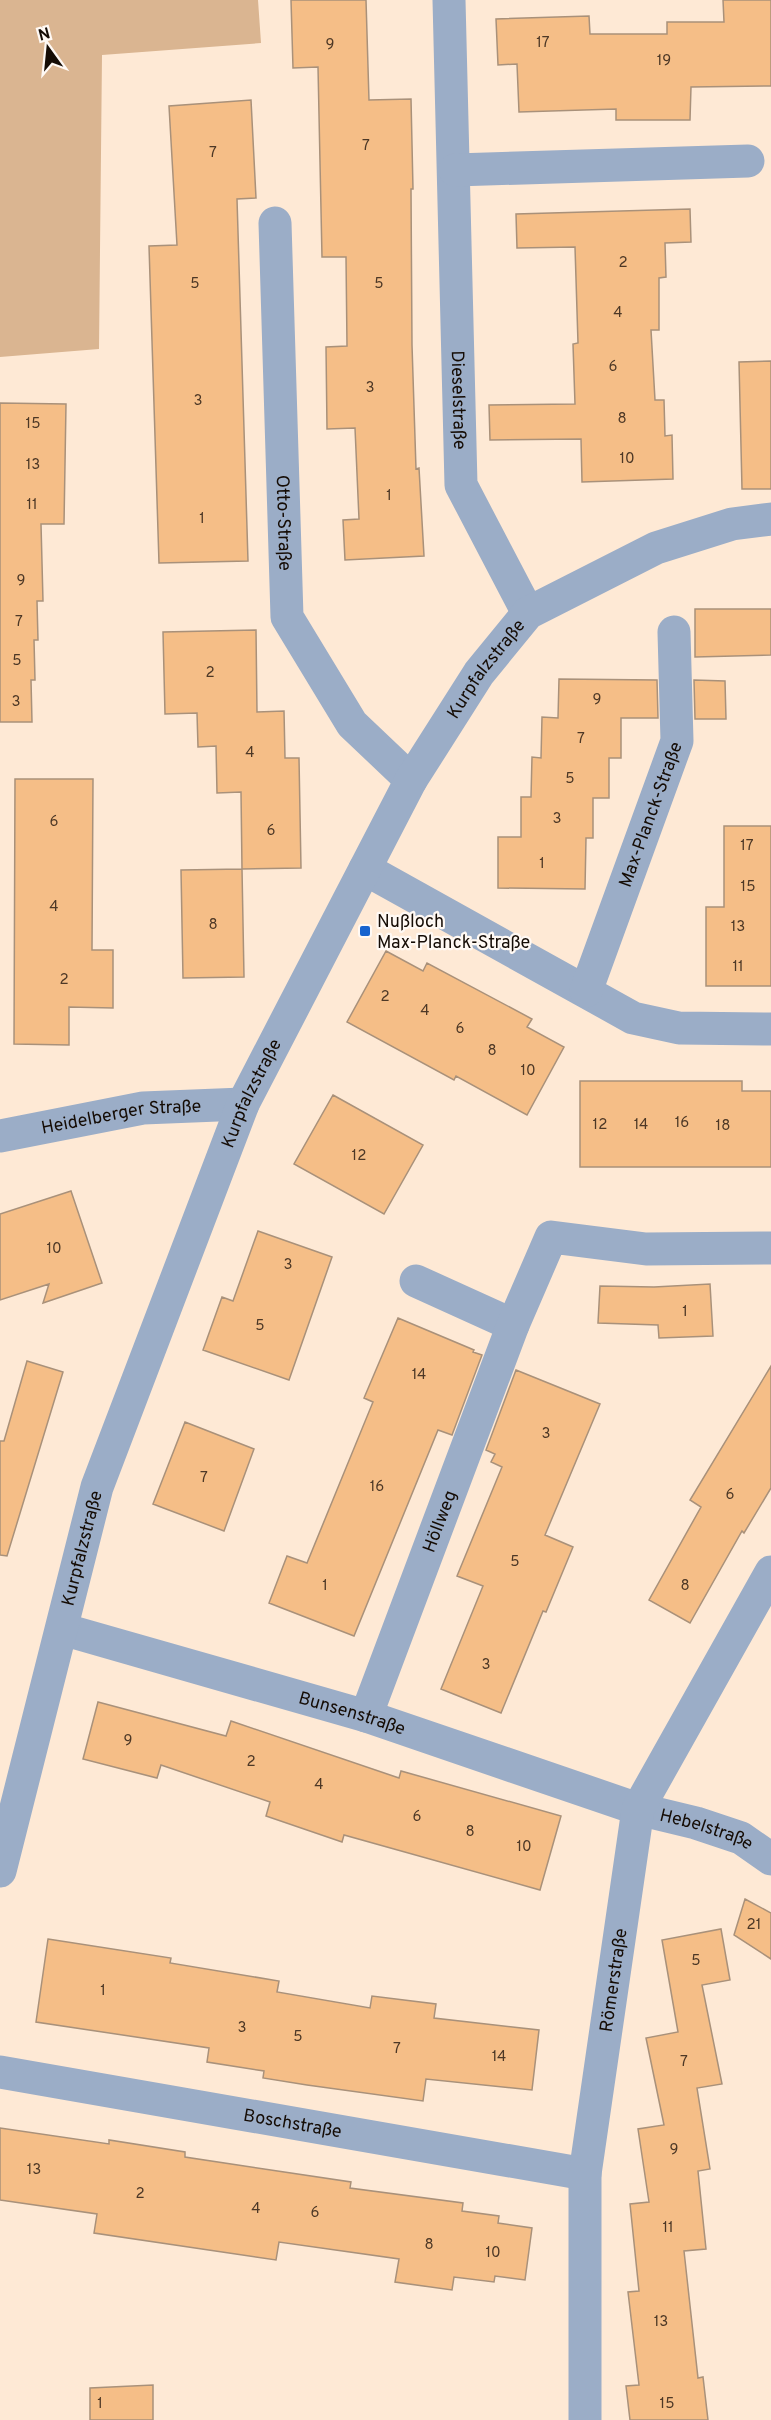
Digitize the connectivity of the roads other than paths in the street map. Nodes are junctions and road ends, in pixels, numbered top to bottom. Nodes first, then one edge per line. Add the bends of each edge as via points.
1 (449, 0) edge
2 (748, 161) dead end
3 (455, 170) junction
4 (275, 223) dead end
5 (771, 519) edge
6 (528, 613) junction
7 (674, 632) dead end
8 (411, 780) junction
9 (365, 869) junction
10 (586, 991) junction
11 (771, 1029) edge
12 (243, 1104) junction
13 (0, 1136) edge
14 (771, 1248) edge
15 (416, 1281) dead end
16 (513, 1325) junction
17 (771, 1572) edge
18 (62, 1629) junction
19 (366, 1716) junction
20 (638, 1809) junction
21 (771, 1859) edge
22 (0, 1871) edge
23 (0, 2072) edge
24 (585, 2174) junction
25 (585, 2420) edge

1 - 3 street, Dieselstraße
2 - 3 street
3 - 6 street, Dieselstraße via 460,485
4 - 8 street, Otto-Straße via 287,617 352,724
5 - 6 street, Kurpfalzstraße via 732,524 656,548
6 - 8 street, Kurpfalzstraße via 479,673
7 - 10 street, Max-Planck-Straße via 677,741
8 - 9 street, Kurpfalzstraße
9 - 10 street
9 - 12 street, Kurpfalzstraße
10 - 11 street via 633,1018 679,1029
12 - 13 street, Heidelberger Straße via 143,1108
12 - 18 street, Kurpfalzstraße via 97,1487
14 - 16 street, Höllweg via 646,1249 550,1237
15 - 16 street
16 - 19 street, Höllweg
17 - 20 street, Römerstraße
18 - 19 street, Bunsenstraße
18 - 22 street, Kurpfalzstraße
19 - 20 street, Bunsenstraße
20 - 21 street, Hebelstraße via 696,1822 741,1838
20 - 24 street, Römerstraße
23 - 24 street, Boschstraße
24 - 25 street, Römerstraße

